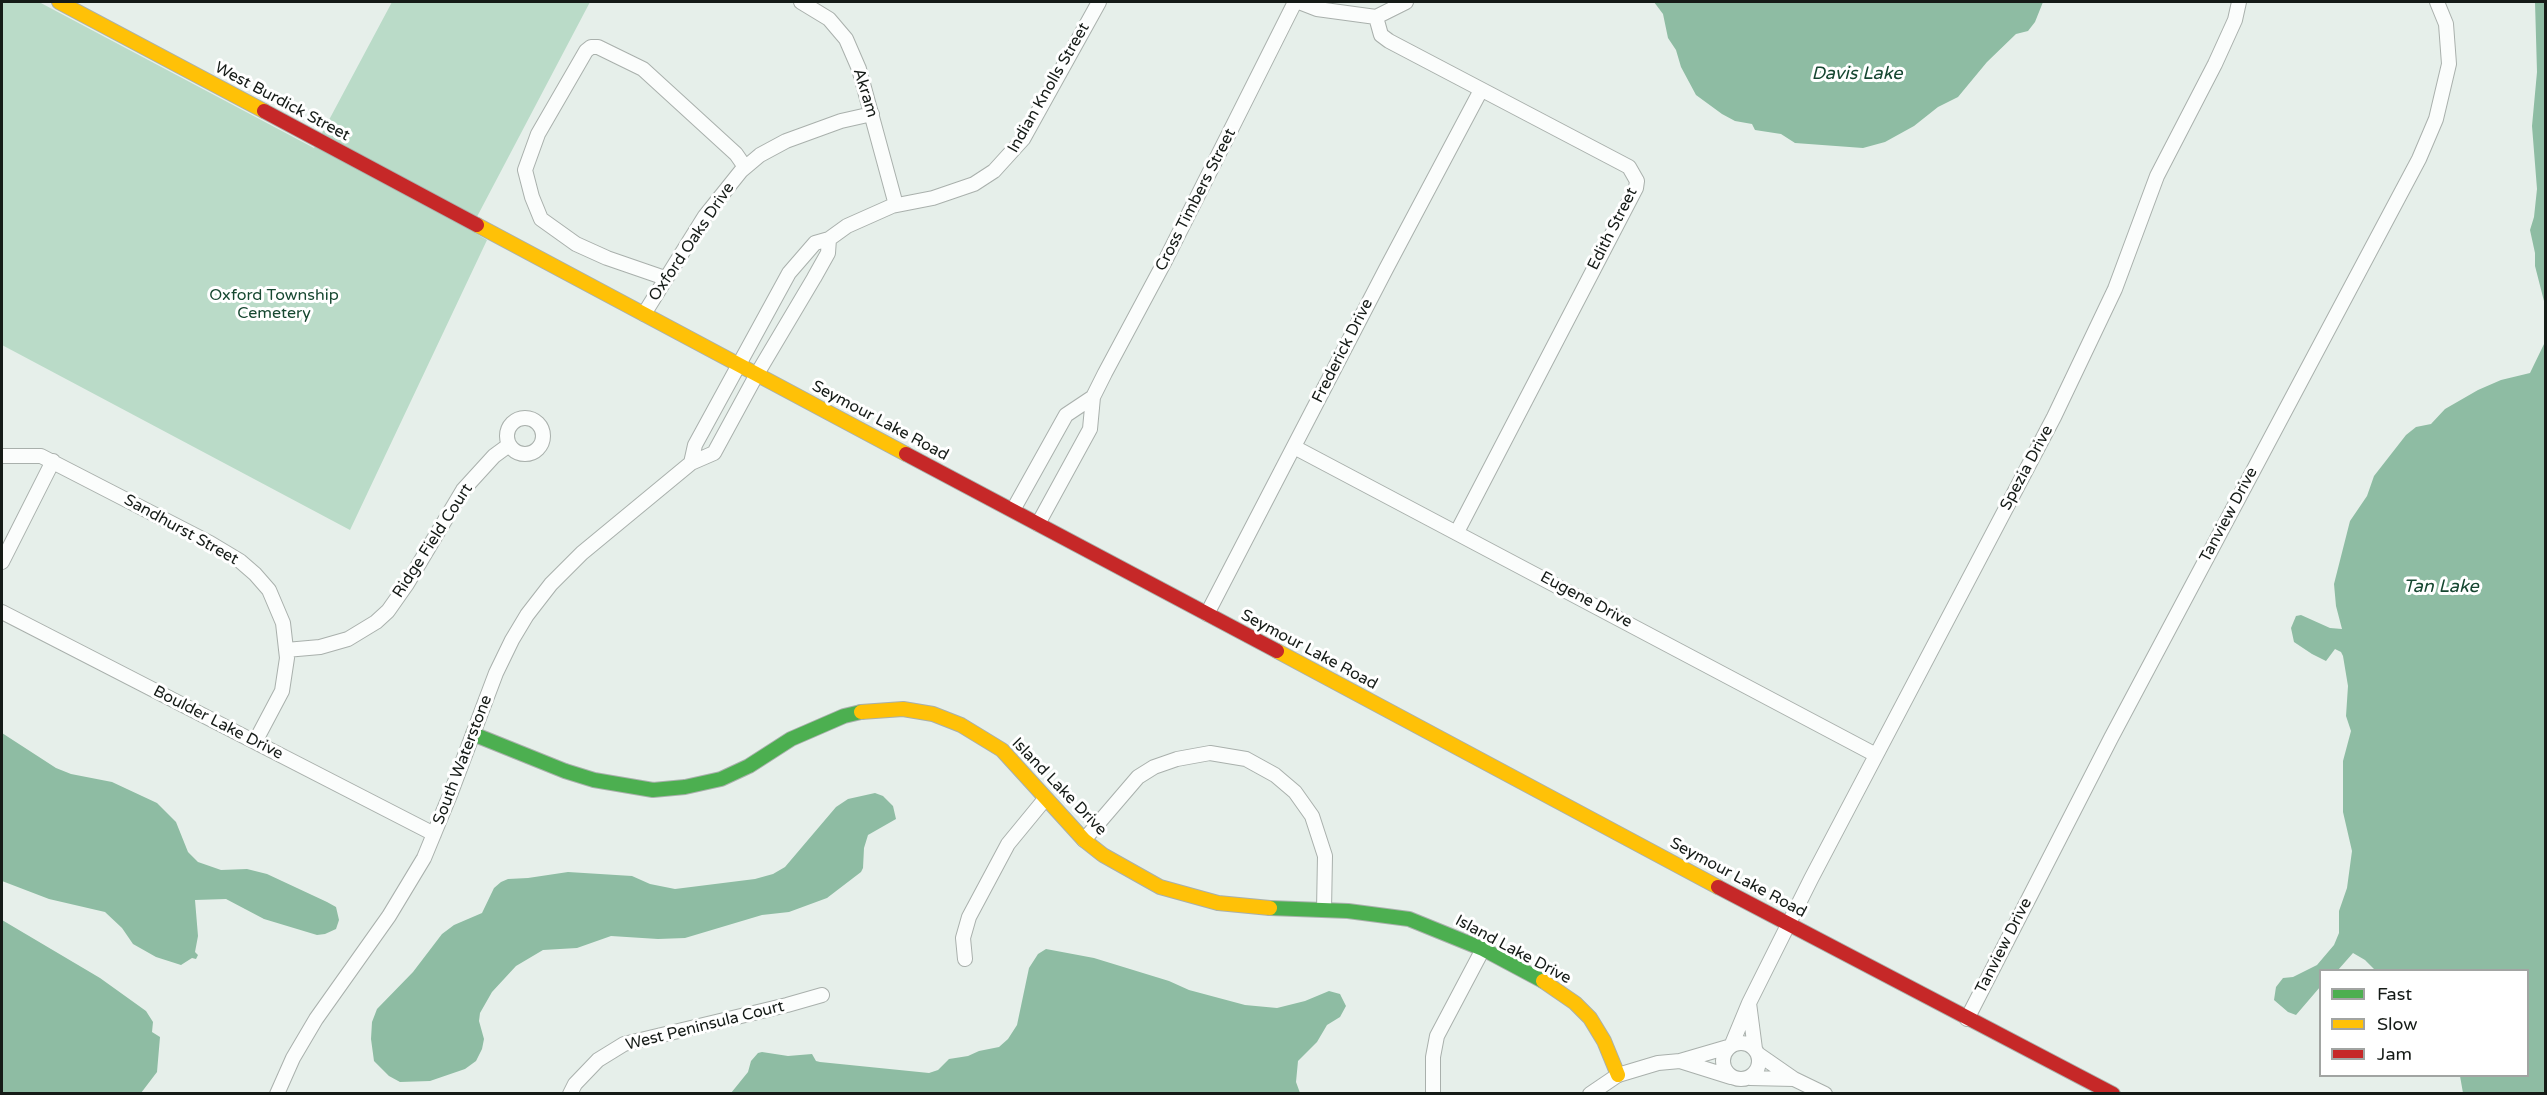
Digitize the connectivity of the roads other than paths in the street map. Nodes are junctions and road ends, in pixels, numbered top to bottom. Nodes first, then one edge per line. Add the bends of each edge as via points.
1 (59, 2) edge
2 (801, 2) edge
3 (1099, 2) edge
4 (1297, 2) edge
5 (1406, 2) edge
6 (2239, 2) edge
7 (2437, 2) edge
8 (1376, 17) junction
9 (1481, 90) junction
10 (872, 114) junction
11 (746, 167) junction
12 (897, 206) junction
13 (491, 231) joint
14 (829, 239) junction
15 (664, 278) junction
16 (644, 314) junction
17 (739, 364) junction
18 (757, 374) junction
19 (1093, 397) junction
20 (509, 444) dead end
21 (1294, 447) junction
22 (2, 456) edge
23 (53, 461) junction
24 (691, 463) junction
25 (1014, 510) junction
26 (1038, 524) junction
27 (1457, 532) junction
28 (2, 562) edge
29 (2, 612) edge
30 (1208, 614) junction
31 (286, 650) junction
32 (473, 734) junction
33 (255, 742) junction
34 (1876, 755) junction
35 (1045, 799) junction
36 (434, 834) junction
37 (1084, 840) junction
38 (1324, 909) junction
39 (1788, 924) junction
40 (1483, 949) junction
41 (965, 959) dead end
42 (822, 995) dead end
43 (1749, 1003) junction
44 (1967, 1018) junction
45 (1730, 1046) junction
46 (1756, 1052) junction
47 (1680, 1061) junction
48 (1618, 1076) junction
49 (1731, 1077) junction
50 (1750, 1078) junction
51 (1794, 1079) junction
52 (277, 1094) edge
53 (570, 1094) edge
54 (1433, 1094) edge
55 (1590, 1094) edge
56 (1826, 1094) edge
57 (2113, 1094) edge

1 - 13 street, West Burdick Street
2 - 10 street, Akram via 829,19 846,39
3 - 12 street, Indian Knolls Street via 1038,114 1008,158 974,184
4 - 8 street via 1332,13
4 - 19 street, Cross Timbers Street
5 - 8 street
6 - 34 street, Spezia Drive via 2215,64 2157,176 2106,310
7 - 44 street, Tanview Drive via 2446,24 2449,64 2436,119 2419,159
8 - 9 street, Edith Street via 1381,35 1389,41
9 - 21 street, Frederick Drive
9 - 27 street, Edith Street via 1629,167 1637,181
10 - 11 street, Oxford Oaks Drive via 786,141
10 - 12 street, Akram
11 - 15 street, Oxford Oaks Drive via 722,193
11 - 15 street via 643,69 609,51 589,49 538,135 525,170 532,197 541,219 576,244
12 - 14 street, Indian Knolls Street via 847,226
13 - 16 street, Seymour Lake Road
14 - 17 street, Indian Knolls Street via 815,243 789,273
14 - 18 street via 828,253
15 - 16 street, Oxford Oaks Drive
16 - 17 street, Seymour Lake Road
17 - 18 street, Seymour Lake Road
17 - 24 street via 695,445
18 - 24 street, South Waterstone via 714,453
18 - 25 street, Seymour Lake Road
19 - 25 street, Cross Timbers Street via 1066,415
19 - 26 street, Cross Timbers Street via 1090,429
20 - 31 street, Ridge Field Court via 463,490 388,611 348,639
21 - 27 street, Eugene Drive
21 - 30 street, Frederick Drive
22 - 23 street, Sandhurst Street via 41,456
23 - 28 street
23 - 31 street, Sandhurst Street via 240,561 269,590 283,623
24 - 32 street, South Waterstone via 550,584 512,640
25 - 26 street, Seymour Lake Road
26 - 30 street, Seymour Lake Road
27 - 34 street, Eugene Drive
29 - 33 street, Boulder Lake Drive
30 - 39 street, Seymour Lake Road
31 - 33 street, Sandhurst Street via 282,692
32 - 35 street, Island Lake Drive via 594,780 635,788 669,789 703,784 735,773 791,739 844,716 903,709 933,714 981,736 1002,750
32 - 36 street, South Waterstone
33 - 36 street, Boulder Lake Drive
34 - 39 street, Spezia Drive
35 - 37 street, Island Lake Drive
35 - 41 street via 1008,844 969,918 963,938
36 - 52 street, South Waterstone via 408,888 316,1019
37 - 38 street, Island Lake Drive via 1133,873 1189,896 1245,907
37 - 38 street via 1138,777 1154,767 1210,753 1246,759 1295,792 1312,816 1325,856
38 - 40 street, Island Lake Drive via 1409,919
39 - 43 street, Spezia Drive
39 - 44 street, Seymour Lake Road
40 - 48 street, Island Lake Drive via 1575,1003 1604,1041
40 - 54 street via 1437,1036
42 - 53 street, West Peninsula Court via 624,1044 598,1060
43 - 45 street, Spezia Drive
43 - 46 street
44 - 57 street, Seymour Lake Road
45 - 46 street via 1742,1043
45 - 47 street
45 - 49 street via 1723,1060
46 - 50 street via 1759,1063
46 - 51 street
47 - 48 street via 1658,1063
47 - 49 street
48 - 55 street
49 - 50 street
50 - 51 street
51 - 56 street

